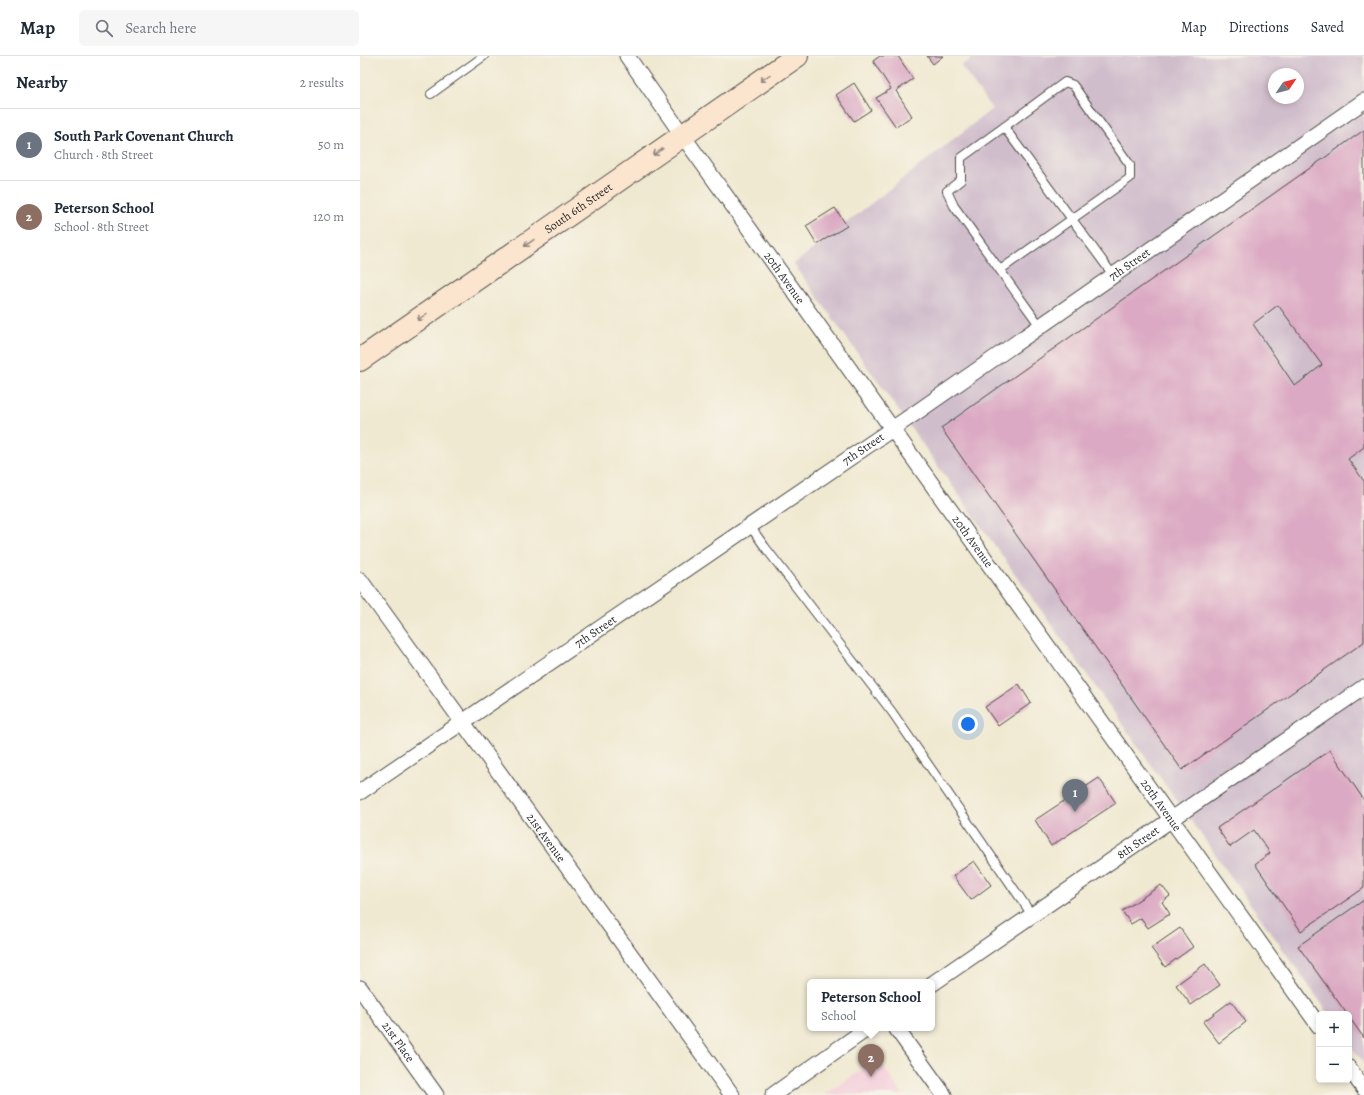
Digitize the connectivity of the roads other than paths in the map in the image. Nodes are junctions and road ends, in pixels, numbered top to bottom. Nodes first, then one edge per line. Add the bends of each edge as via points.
1 (484, 56) edge
2 (627, 56) edge
3 (797, 56) edge
4 (431, 94) dead end
5 (1364, 101) edge
6 (1004, 127) junction
7 (683, 136) junction
8 (1072, 219) junction
9 (1000, 270) junction
10 (1113, 275) junction
11 (1040, 326) junction
12 (360, 360) edge
13 (892, 429) junction
14 (750, 526) junction
15 (360, 580) edge
16 (1364, 687) edge
17 (463, 722) junction
18 (360, 792) edge
19 (1171, 819) junction
20 (1032, 915) junction
21 (935, 982) edge
22 (360, 988) edge
23 (1316, 1022) edge
24 (864, 1031) edge
25 (898, 1031) edge
26 (1352, 1072) edge
27 (1364, 1089) edge
28 (436, 1095) edge
29 (732, 1095) edge
30 (773, 1095) edge
31 (944, 1095) edge

1 - 4 lane
2 - 7 street, 20th Avenue
3 -> 7 street, South 6th Street
5 - 10 street, 7th Street
6 - 8 lane
6 - 8 lane via 1065,82 1073,85 1130,165 1130,178
6 - 9 lane via 961,158 961,180 946,191
7 -> 12 street, South 6th Street
7 - 13 street, 20th Avenue
8 - 9 lane
8 - 10 lane
9 - 11 lane
10 - 11 street, 7th Street
11 - 13 street, 7th Street
13 - 14 street, 7th Street
13 - 19 street, 20th Avenue
14 - 17 street, 7th Street
14 - 20 lane via 892,712
15 - 17 street, 21st Avenue
16 - 19 street, 8th Street
17 - 18 street, 7th Street
17 - 29 street, 21st Avenue
19 - 20 street, 8th Street
19 - 23 street, 20th Avenue
20 - 21 street, 8th Street
22 - 28 street, 21st Place
24 - 30 street
25 - 31 street
26 - 27 street

